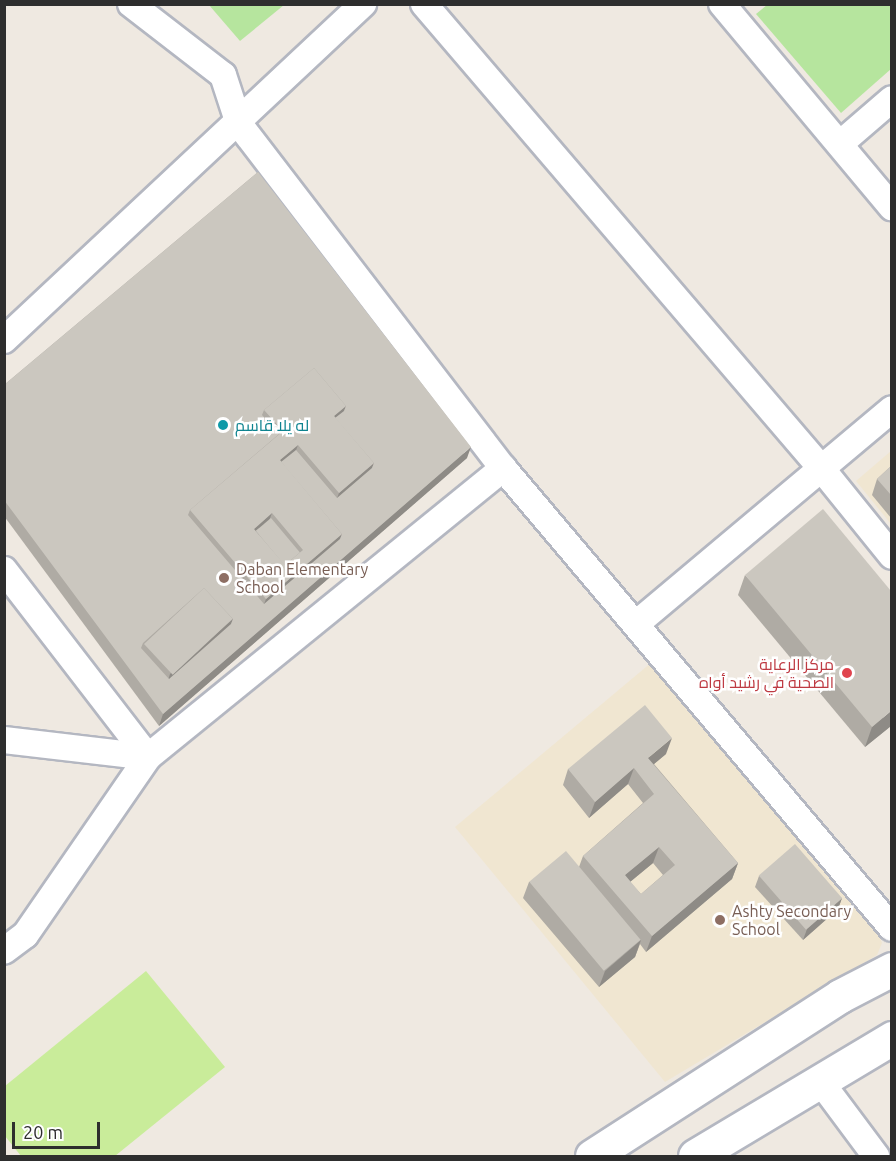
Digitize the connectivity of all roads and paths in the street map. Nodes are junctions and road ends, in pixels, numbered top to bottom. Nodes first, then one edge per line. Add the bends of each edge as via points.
1 (131, 4) edge
2 (363, 4) edge
3 (424, 4) edge
4 (726, 6) edge
5 (891, 99) edge
6 (239, 124) junction
7 (841, 143) junction
8 (891, 207) edge
9 (4, 340) edge
10 (891, 408) edge
11 (503, 468) junction
12 (821, 468) junction
13 (891, 556) edge
14 (4, 570) edge
15 (636, 624) junction
16 (4, 740) edge
17 (148, 757) junction
18 (891, 928) edge
19 (15, 934) edge
20 (4, 951) edge
21 (891, 969) edge
22 (891, 1038) edge
23 (820, 1081) junction
24 (592, 1156) edge
25 (697, 1156) edge
26 (876, 1156) edge

1 - 6 street via 223,75
2 - 6 street
3 - 12 street
4 - 7 street
5 - 7 street
6 - 9 street
6 - 11 street
7 - 8 street
10 - 12 street
11 - 15 street
11 - 17 street
12 - 13 street
12 - 15 street
14 - 17 street
15 - 18 street
16 - 17 street
17 - 19 street
19 - 20 street
21 - 24 main road via 840,996
22 - 23 main road
23 - 25 main road
23 - 26 street

